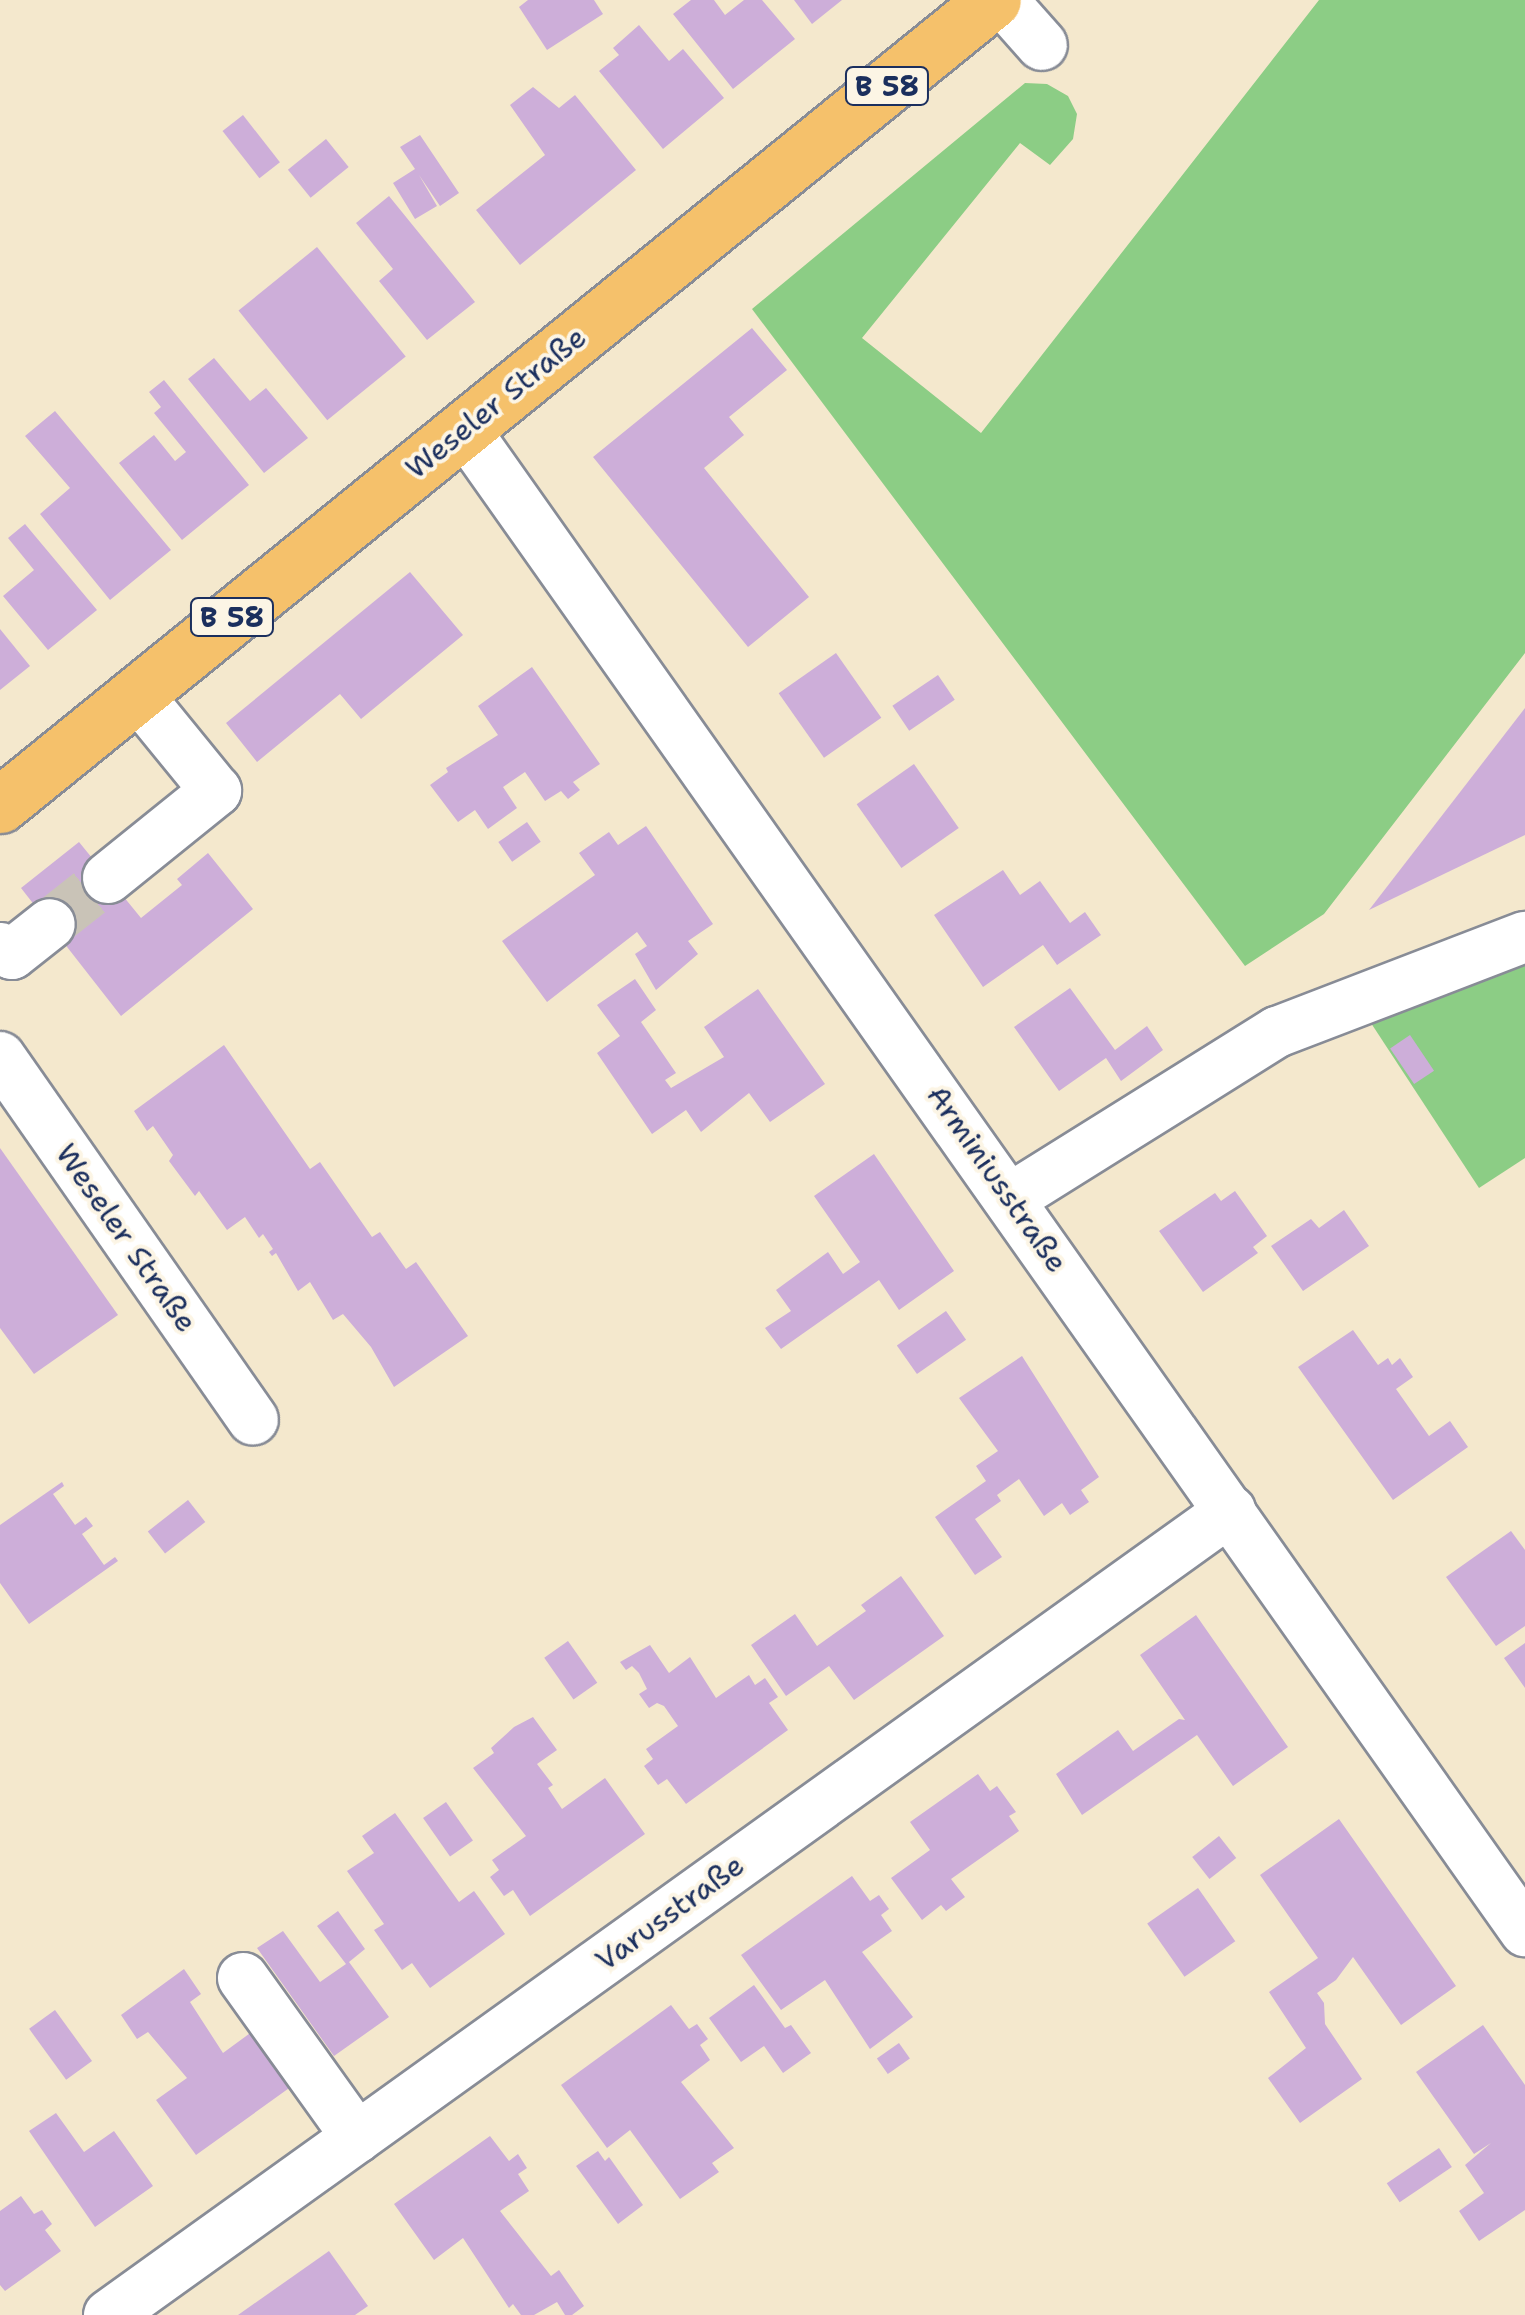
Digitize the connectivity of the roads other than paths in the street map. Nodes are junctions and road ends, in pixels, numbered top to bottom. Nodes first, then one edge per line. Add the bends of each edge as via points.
1 (993, 0) edge
2 (1002, 0) edge
3 (1042, 44) dead end
4 (465, 430) junction
5 (137, 694) junction
6 (0, 805) edge
7 (108, 878) tunnel mouth
8 (50, 924) tunnel mouth
9 (1525, 937) edge
10 (0, 948) edge
11 (0, 1057) edge
12 (1010, 1198) junction
13 (253, 1420) dead end
14 (1230, 1510) junction
15 (1525, 1931) edge
16 (244, 1978) dead end
17 (357, 2137) junction
18 (109, 2315) edge

1 - 4 main road, Weseler Straße / B 58
2 - 3 street
4 - 5 main road, Weseler Straße / B 58
4 - 12 street, Arminiusstraße
5 - 6 main road, Weseler Straße / B 58
5 - 7 street via 216,790
8 - 10 street via 12,954
9 - 12 street via 1277,1032
11 - 13 street, Weseler Straße
12 - 14 street, Arminiusstraße
14 - 15 street, Arminiusstraße
14 - 17 street, Varusstraße
16 - 17 street
17 - 18 street, Varusstraße

